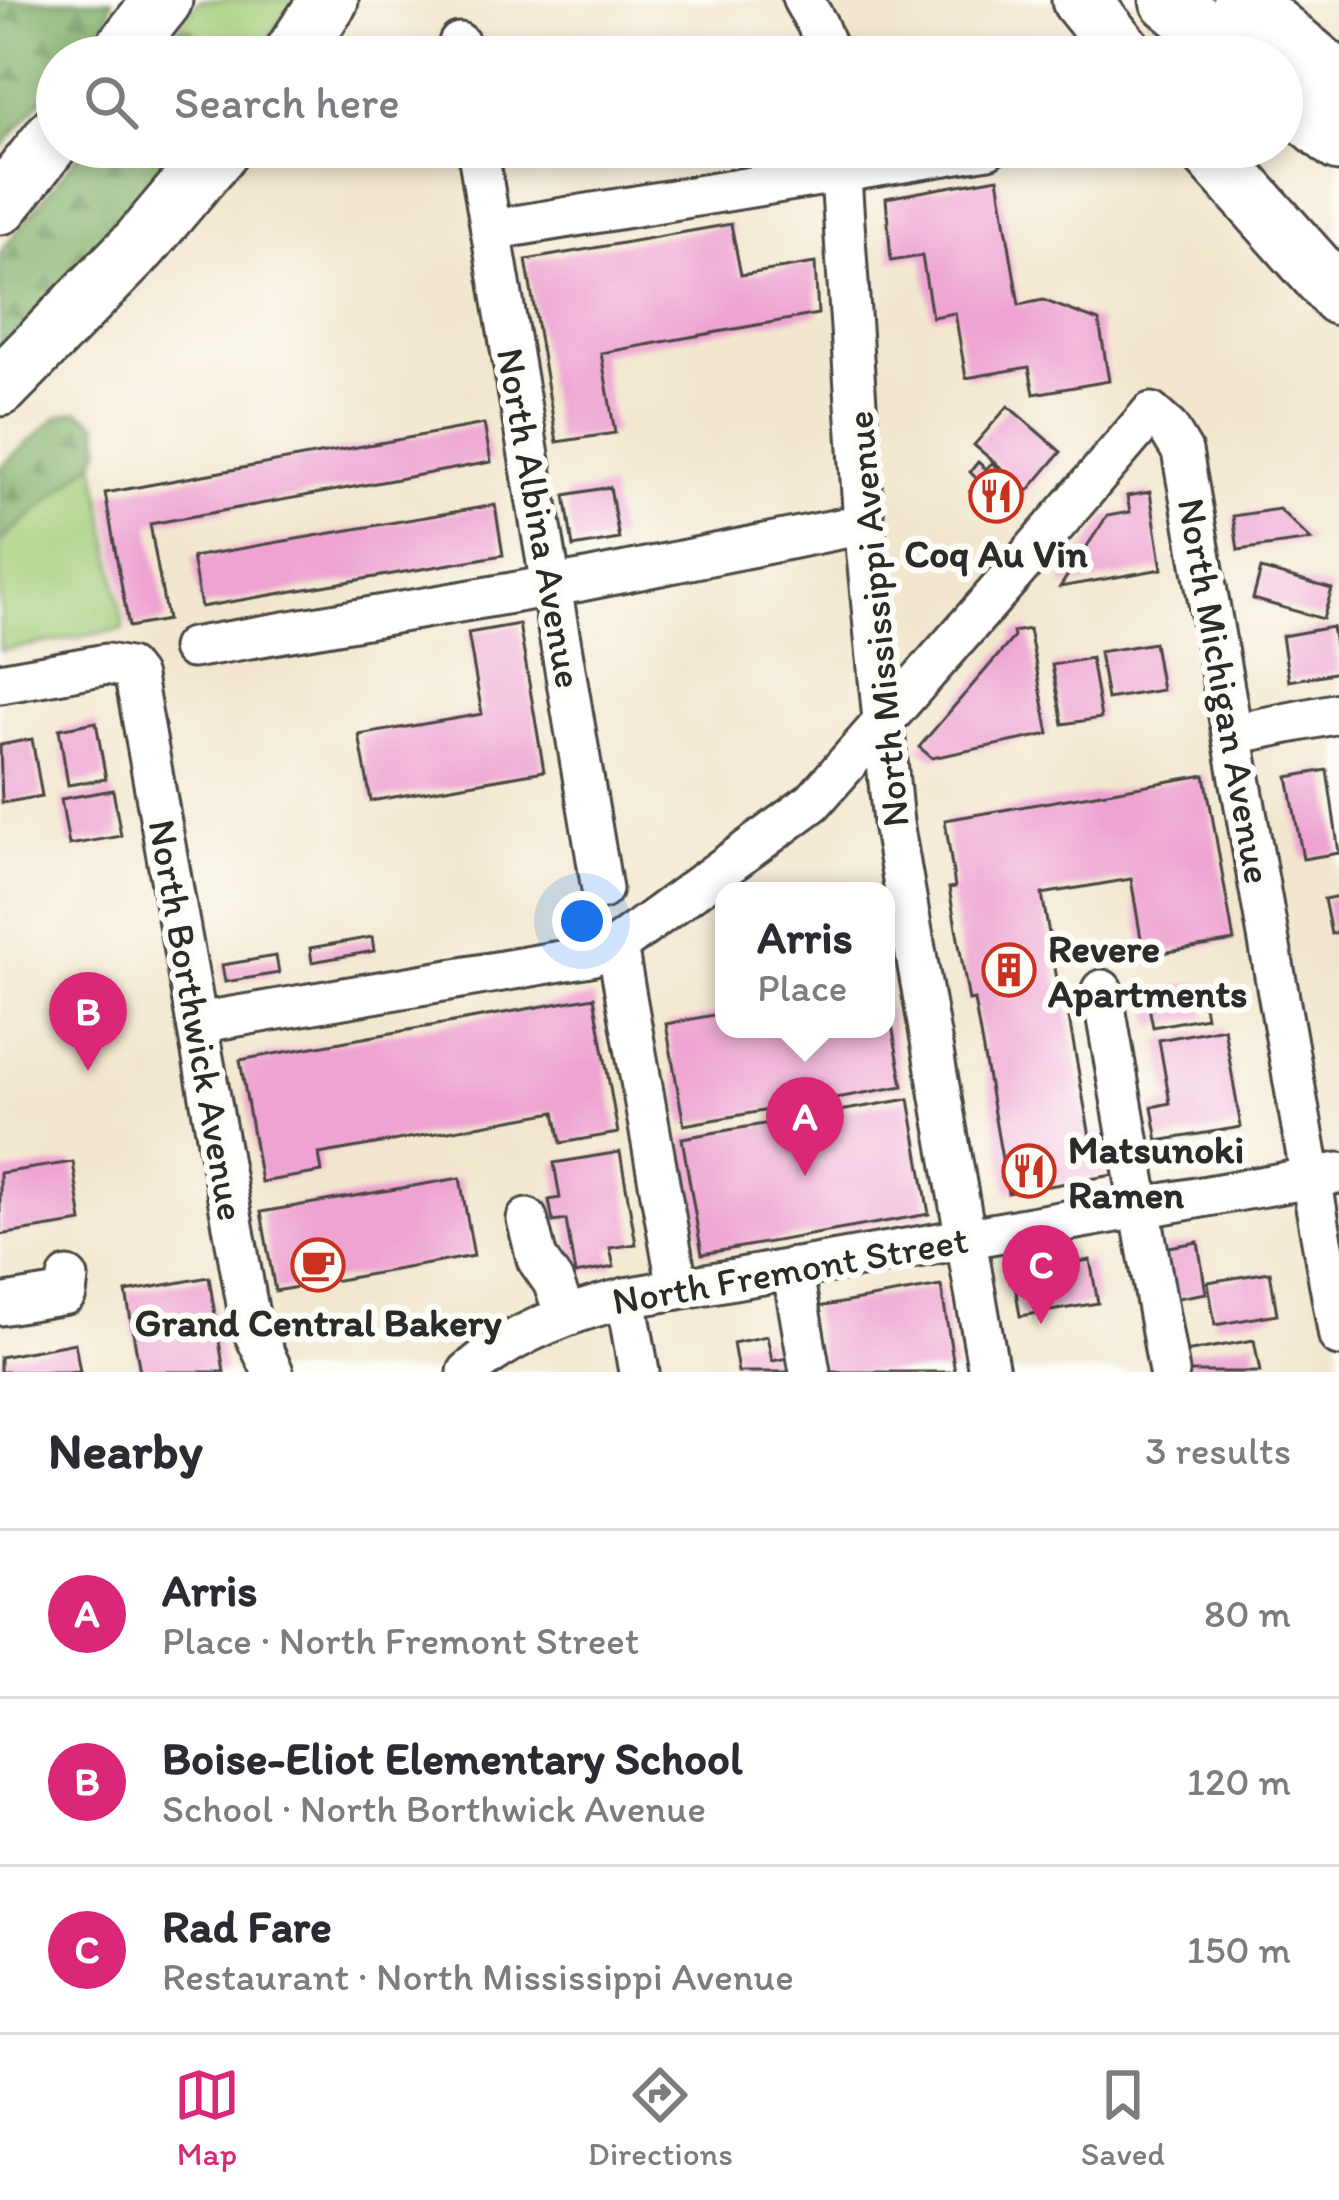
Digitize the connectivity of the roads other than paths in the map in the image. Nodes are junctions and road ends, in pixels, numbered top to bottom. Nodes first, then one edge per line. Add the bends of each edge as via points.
1 (329, 0) edge
2 (803, 0) edge
3 (1081, 0) edge
4 (1169, 0) edge
5 (1242, 0) edge
6 (160, 5) edge
7 (135, 36) edge
8 (305, 36) edge
9 (822, 36) edge
10 (1110, 36) edge
11 (1212, 36) edge
12 (1285, 36) edge
13 (1303, 51) edge
14 (1339, 81) edge
15 (1303, 112) edge
16 (1339, 142) edge
17 (36, 160) edge
18 (204, 168) edge
19 (481, 168) edge
20 (796, 168) edge
21 (841, 168) edge
22 (1225, 168) edge
23 (0, 205) edge
24 (491, 230) junction
25 (1339, 296) edge
26 (0, 387) edge
27 (864, 524) junction
28 (551, 586) junction
29 (192, 648) dead end
30 (0, 683) edge
31 (1339, 713) edge
32 (881, 724) junction
33 (1232, 734) junction
34 (602, 889) dead end
35 (617, 946) junction
36 (1102, 990) dead end
37 (197, 1023) junction
38 (1325, 1176) edge
39 (1141, 1207) junction
40 (527, 1219) dead end
41 (966, 1238) junction
42 (792, 1268) junction
43 (68, 1278) dead end
44 (678, 1289) junction
45 (626, 1298) junction
46 (0, 1306) edge
47 (566, 1316) junction
48 (1339, 1336) edge
49 (273, 1372) edge
50 (468, 1372) edge
51 (639, 1372) edge
52 (810, 1372) edge
53 (989, 1372) edge
54 (1169, 1372) edge

1 - 8 highway
2 - 9 street
3 - 10 highway
4 - 11 highway
5 - 12 highway
6 - 7 highway
13 - 14 highway
15 - 16 highway
17 - 23 highway
18 - 26 highway
19 - 24 street, North Albina Avenue
20 - 24 street
21 - 27 street, North Mississippi Avenue
22 - 25 highway
24 - 28 street, North Albina Avenue
27 - 28 street
27 - 32 street, North Mississippi Avenue
28 - 29 street
28 - 34 street, North Albina Avenue
30 - 37 street, North Borthwick Avenue via 107,664 135,677
31 - 33 street
32 - 33 street, North Michigan Avenue via 1150,412 1182,452
32 - 35 street via 813,802
32 - 41 street, North Mississippi Avenue
33 - 38 street, North Michigan Avenue
35 - 37 street
35 - 44 street
36 - 39 street
37 - 49 street, North Borthwick Avenue via 249,1315
38 - 39 street, North Fremont Street
38 - 48 street, North Michigan Avenue
39 - 41 street, North Fremont Street
39 - 54 street
40 - 47 street
41 - 42 street, North Fremont Street
41 - 53 street, North Mississippi Avenue
42 - 44 street, North Fremont Street
42 - 52 street
43 - 46 street via 66,1294
44 - 45 street, North Fremont Street
45 - 47 street, North Fremont Street
45 - 51 street
47 - 50 street, North Fremont Street

